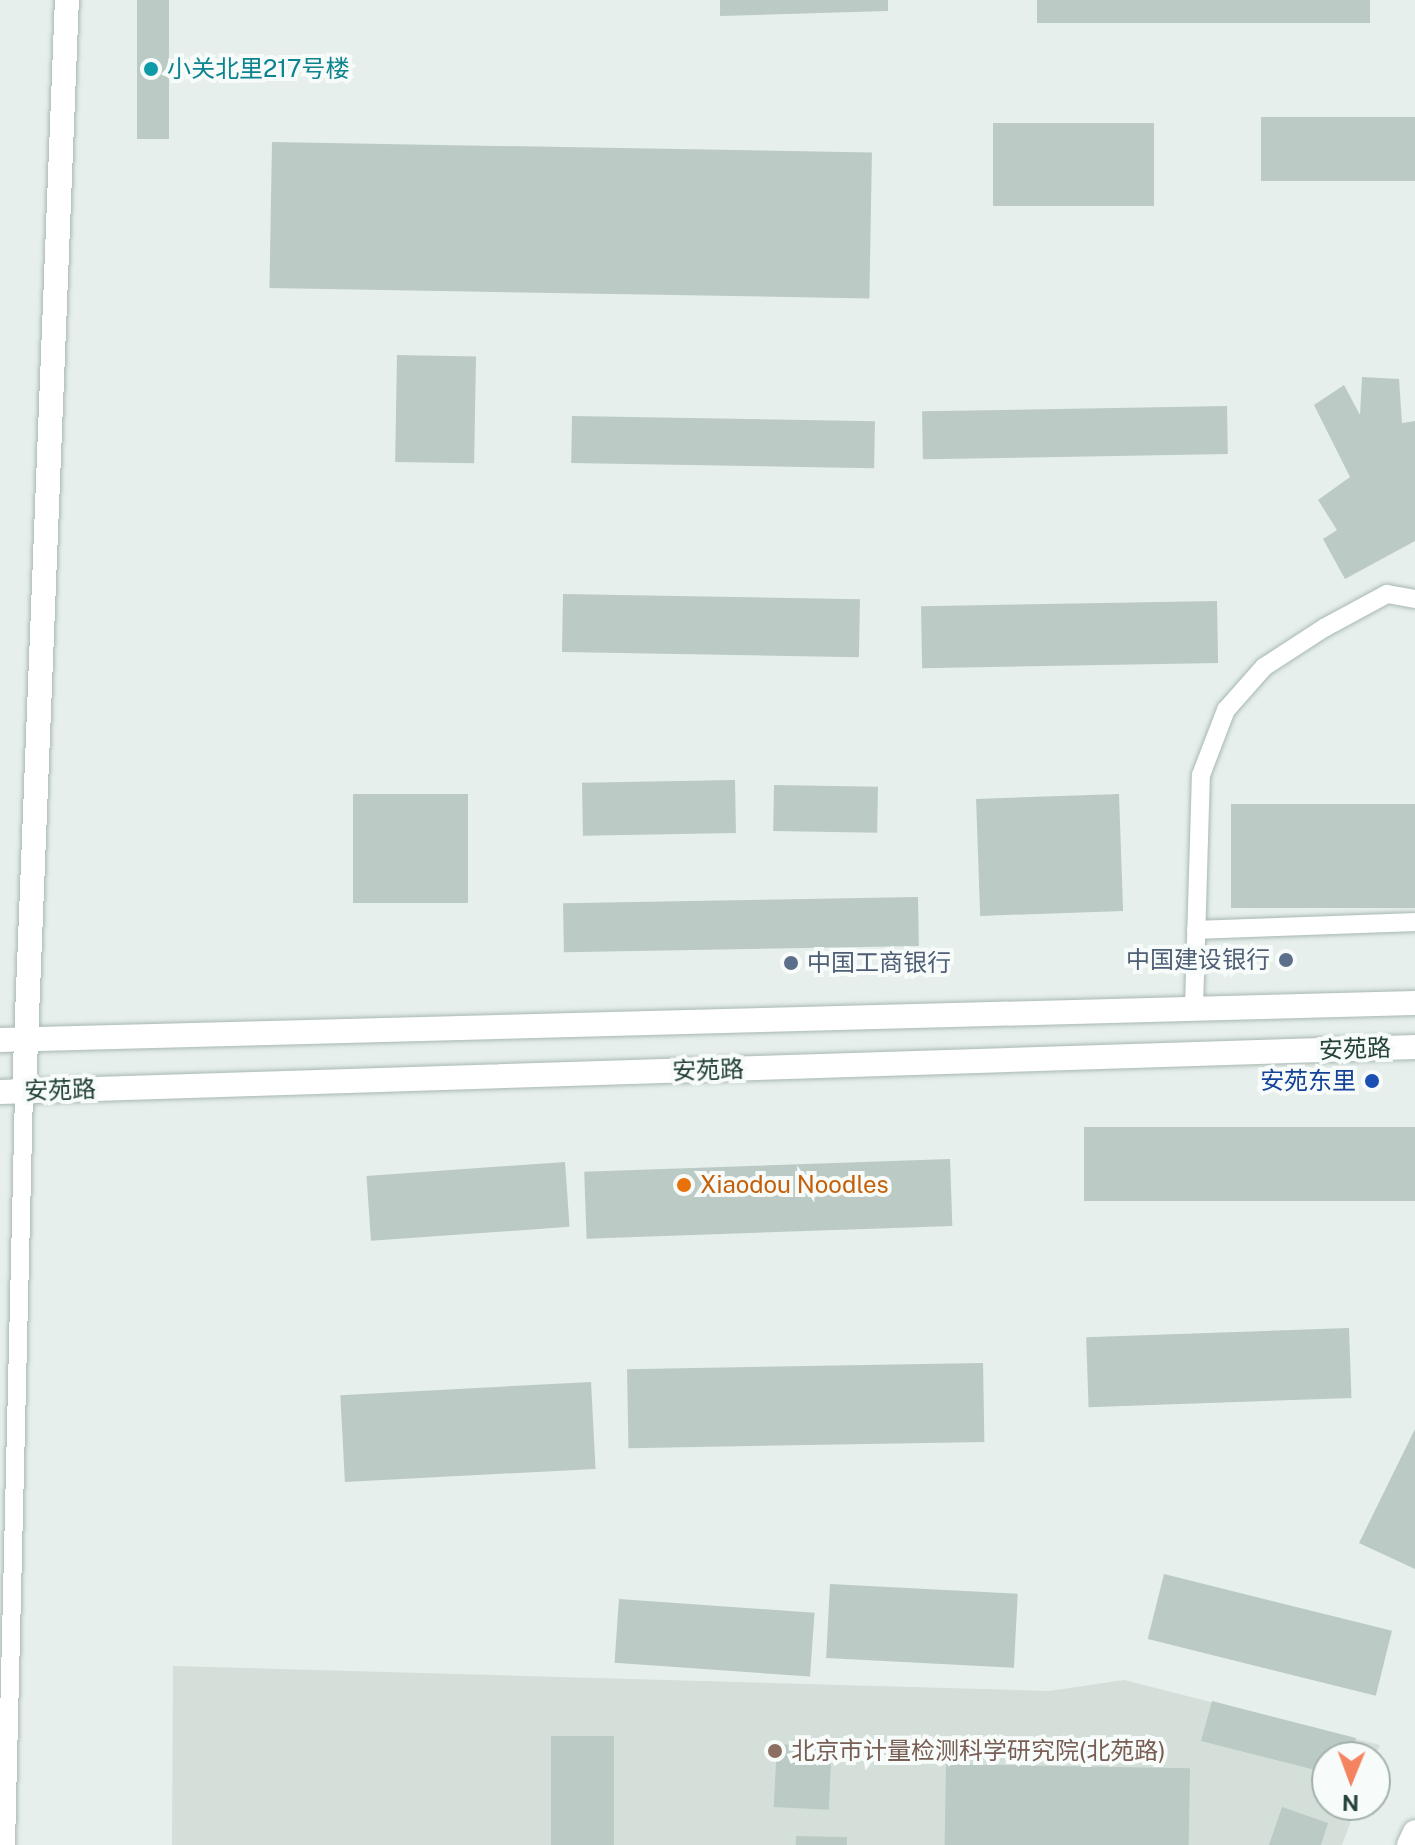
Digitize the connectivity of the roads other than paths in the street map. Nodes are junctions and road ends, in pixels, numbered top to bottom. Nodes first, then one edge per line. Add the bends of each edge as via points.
1 (67, 0) edge
2 (1415, 599) edge
3 (1415, 922) edge
4 (1196, 930) junction
5 (1415, 1003) edge
6 (1194, 1008) junction
7 (27, 1039) junction
8 (0, 1040) edge
9 (1415, 1047) edge
10 (12, 1092) edge
11 (1415, 1832) edge
12 (6, 1845) edge
13 (1409, 1845) edge

1 - 7 main road
2 - 4 lane via 1387,594 1324,628 1264,667 1226,710 1201,775
3 - 4 lane
4 - 6 lane
5 - 6 main road, 安苑路
6 - 7 main road, 安苑路
7 - 8 main road, 安苑路
7 - 10 main road
9 - 10 main road, 安苑路
10 - 12 lane
11 - 13 main road

